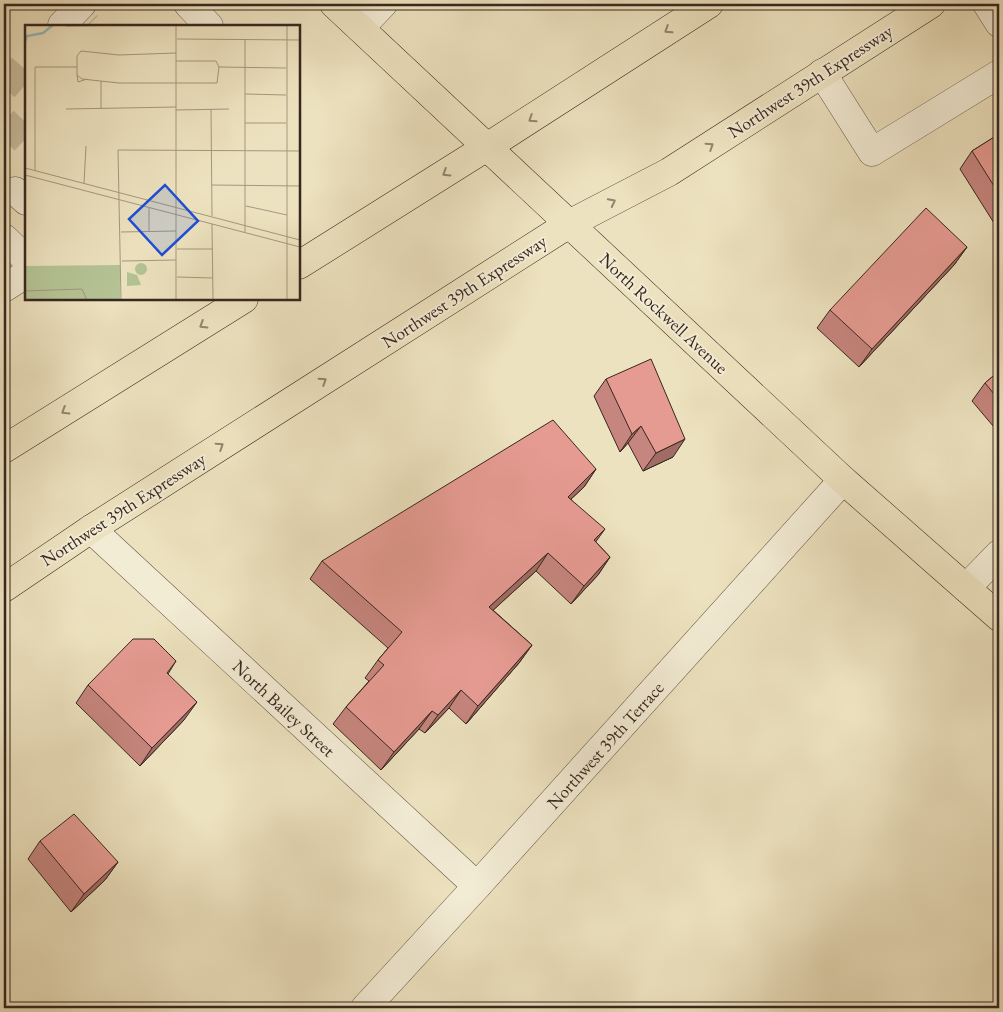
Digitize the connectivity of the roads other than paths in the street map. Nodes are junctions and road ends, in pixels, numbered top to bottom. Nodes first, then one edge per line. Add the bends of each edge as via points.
1 (188, 4) edge
2 (334, 4) edge
3 (383, 4) edge
4 (709, 4) edge
5 (931, 4) edge
6 (987, 4) edge
7 (999, 23) edge
8 (208, 25) edge
9 (360, 28) junction
10 (822, 74) junction
11 (999, 74) edge
12 (488, 147) junction
13 (569, 224) junction
14 (4, 238) edge
15 (25, 258) edge
16 (300, 264) edge
17 (25, 275) edge
18 (4, 288) edge
19 (242, 300) edge
20 (4, 448) edge
21 (843, 480) junction
22 (91, 529) junction
23 (999, 554) edge
24 (4, 588) edge
25 (966, 588) junction
26 (999, 617) edge
27 (477, 886) junction
28 (365, 1008) edge

1 - 8 street
2 - 9 main road, North Rockwell Avenue
3 - 9 street
4 -> 12 main road
5 - 10 main road, Northwest 39th Expressway
6 - 7 street
9 - 12 main road, North Rockwell Avenue
10 - 11 street via 872,152
13 -> 10 main road, Northwest 39th Expressway via 669,172
12 - 13 main road, North Rockwell Avenue
12 -> 16 main road
13 - 21 main road, North Rockwell Avenue
22 -> 13 main road, Northwest 39th Expressway
14 - 15 street
17 - 18 street
19 -> 20 main road
21 - 25 main road, North Rockwell Avenue
21 - 27 street, Northwest 39th Terrace
22 - 24 main road, Northwest 39th Expressway
22 - 27 street, North Bailey Street
23 - 25 street
25 - 26 main road, North Rockwell Avenue
27 - 28 street, Northwest 39th Terrace

